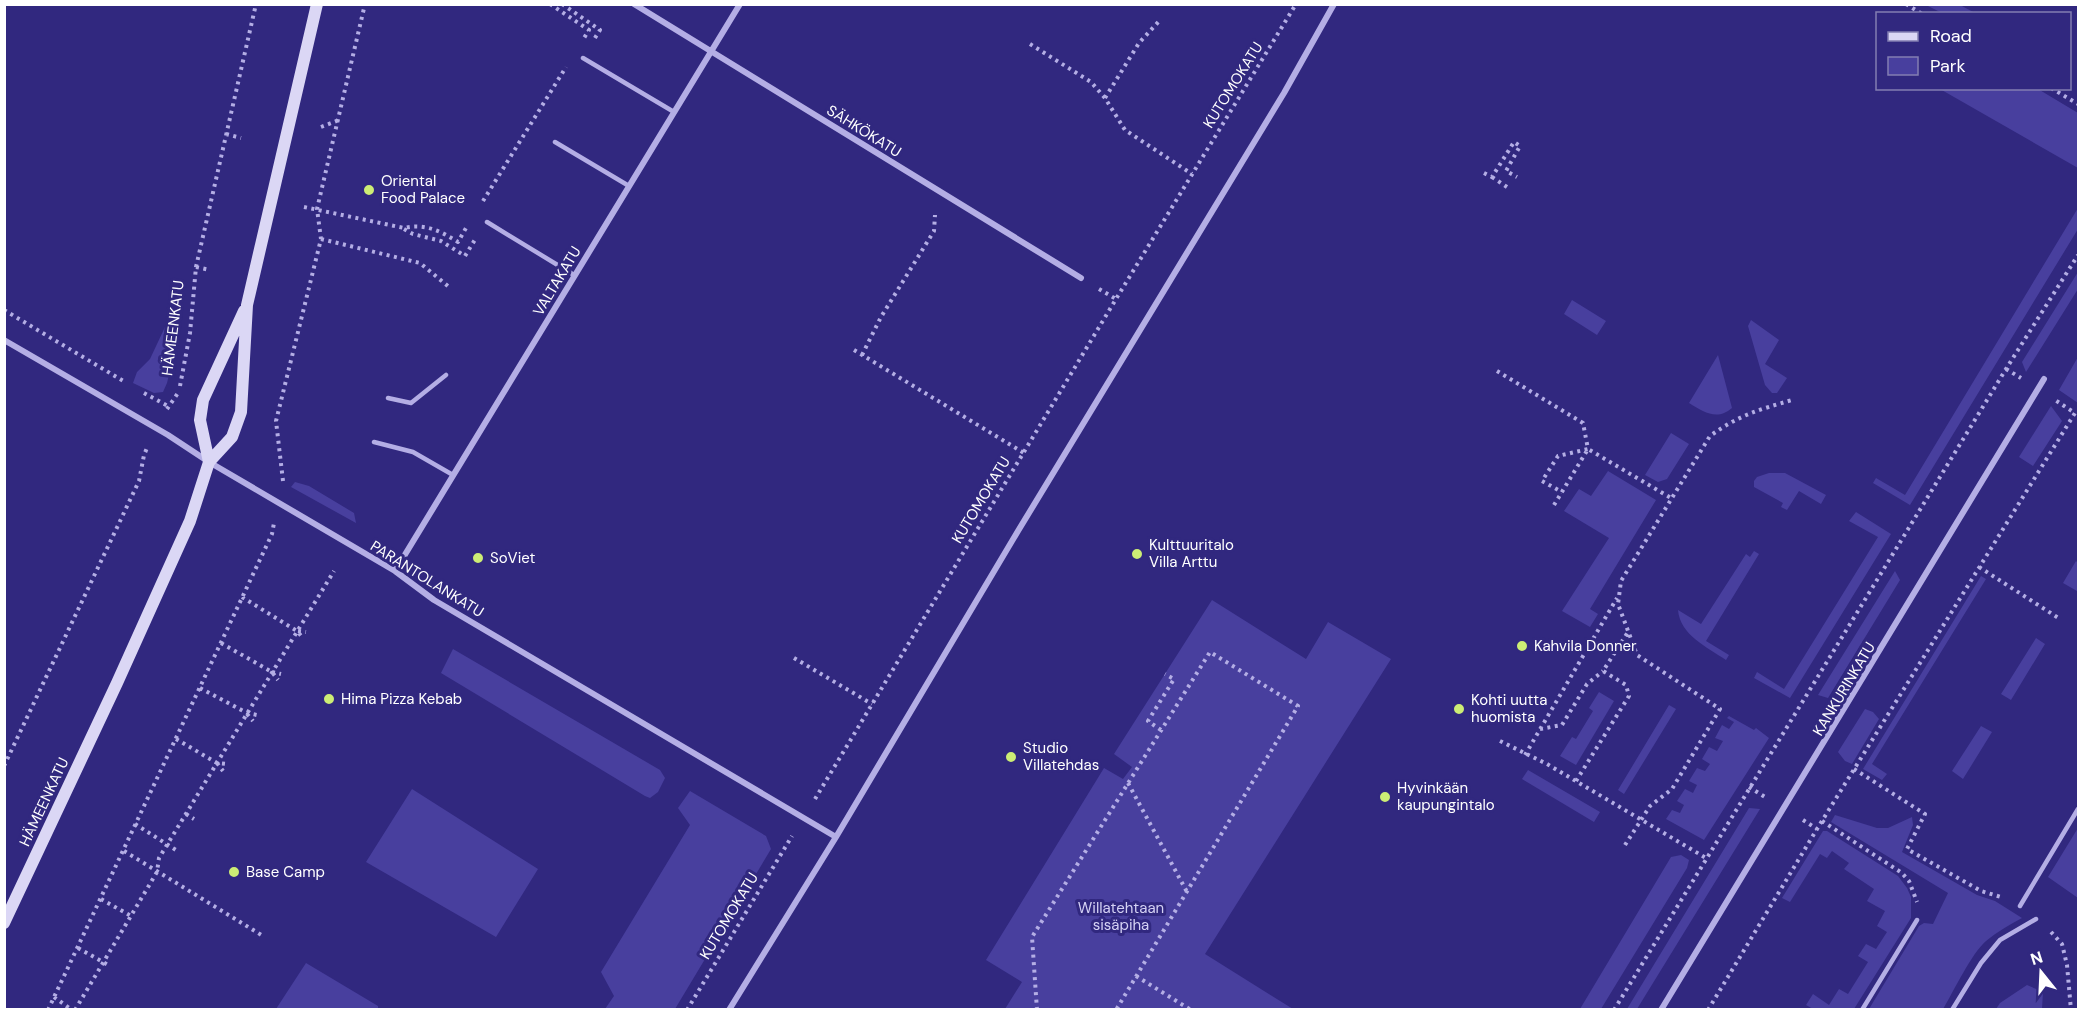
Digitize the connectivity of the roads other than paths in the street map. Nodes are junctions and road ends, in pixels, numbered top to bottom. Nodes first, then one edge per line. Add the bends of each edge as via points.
1 (317, 4) edge
2 (634, 4) edge
3 (740, 4) edge
4 (1334, 4) edge
5 (711, 51) junction
6 (583, 58) dead end
7 (674, 112) junction
8 (555, 142) dead end
9 (629, 186) junction
10 (487, 222) road end
11 (574, 275) junction
12 (1081, 278) dead end
13 (247, 305) junction
14 (4, 340) edge
15 (446, 375) dead end
16 (2044, 379) dead end
17 (388, 398) dead end
18 (374, 442) dead end
19 (209, 462) junction
20 (453, 475) junction
21 (395, 571) junction
22 (2079, 809) edge
23 (836, 837) junction
24 (2020, 906) dead end
25 (2036, 919) dead end
26 (1917, 920) road end
27 (4, 922) edge
28 (729, 1010) edge
29 (1661, 1010) edge
30 (1862, 1010) edge
31 (1952, 1010) edge

1 - 13 main road, HÄMEENKATU
2 - 5 street, SÄHKÖKATU
3 - 5 street, VALTAKATU
4 - 23 street
5 - 7 street, VALTAKATU
5 - 12 street, SÄHKÖKATU
6 - 7 lane
7 - 9 street, VALTAKATU
8 - 9 lane
9 - 11 street, VALTAKATU
10 - 11 lane
11 - 20 street, VALTAKATU
13 - 19 main road, HÄMEENKATU via 241,412 232,437
13 - 19 main road, HÄMEENKATU via 203,400 200,420
14 - 19 street, PARANTOLANKATU
15 - 17 lane via 411,403
16 - 29 street, KANKURINKATU
18 - 20 lane via 413,452
19 - 21 street, PARANTOLANKATU
19 - 27 main road, HÄMEENKATU via 185,532
20 - 21 street, VALTAKATU
21 - 23 street, PARANTOLANKATU via 434,600
22 - 24 lane
23 - 28 street
25 - 31 lane via 2000,940
26 - 30 lane

